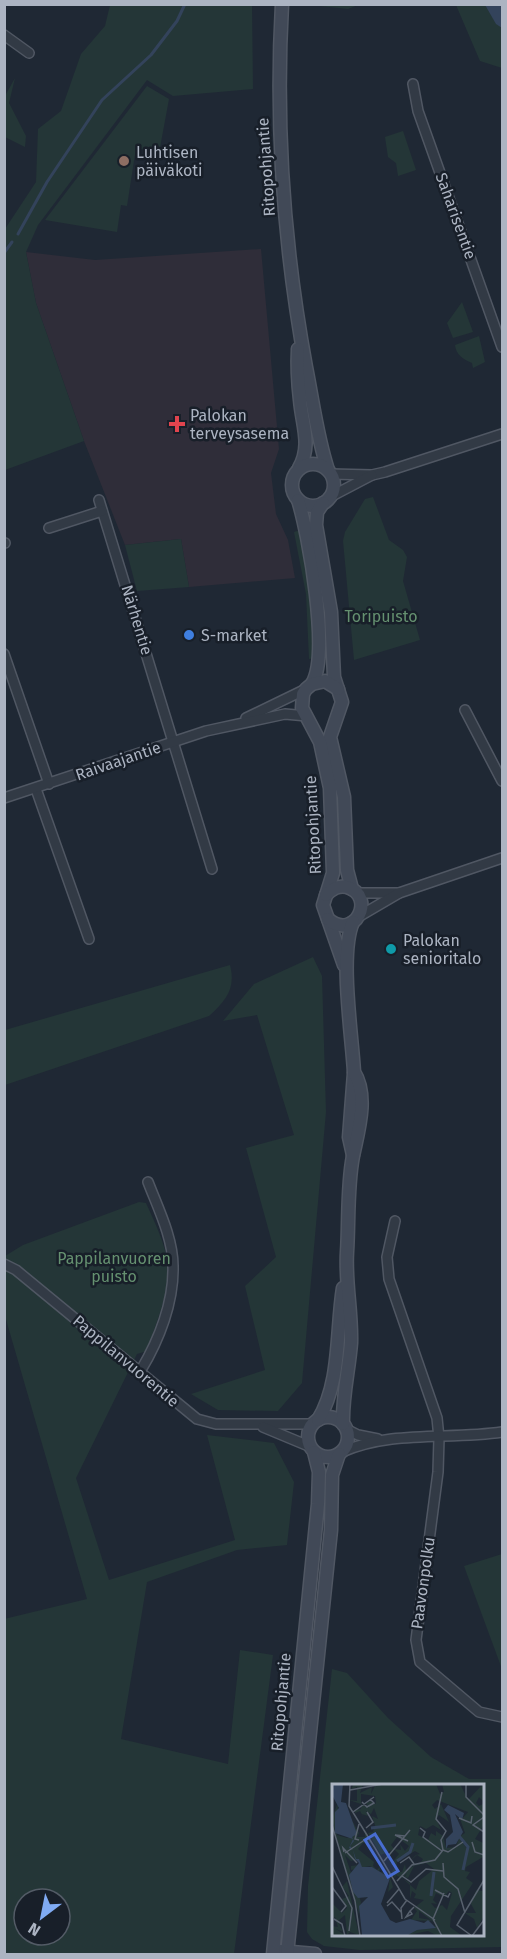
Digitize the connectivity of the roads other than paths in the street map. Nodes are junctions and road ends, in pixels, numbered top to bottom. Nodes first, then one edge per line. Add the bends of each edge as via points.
1 (282, 4) edge
2 (4, 35) edge
3 (29, 53) dead end
4 (413, 84) dead end
5 (299, 327) junction
6 (502, 347) edge
7 (502, 434) edge
8 (299, 468) junction
9 (329, 472) junction
10 (372, 475) junction
11 (99, 500) dead end
12 (298, 500) junction
13 (326, 500) junction
14 (102, 511) junction
15 (49, 528) dead end
16 (4, 654) edge
17 (309, 686) junction
18 (338, 689) junction
19 (465, 710) dead end
20 (338, 714) junction
21 (308, 718) junction
22 (233, 724) junction
23 (175, 741) junction
24 (502, 781) edge
25 (49, 784) junction
26 (36, 789) junction
27 (4, 798) edge
28 (502, 858) edge
29 (212, 868) dead end
30 (355, 891) junction
31 (399, 893) junction
32 (326, 896) junction
33 (328, 919) junction
34 (356, 920) junction
35 (89, 939) dead end
36 (348, 978) junction
37 (148, 1182) dead end
38 (395, 1221) dead end
39 (4, 1264) edge
40 (346, 1272) junction
41 (141, 1370) junction
42 (315, 1422) junction
43 (260, 1426) junction
44 (345, 1427) junction
45 (502, 1432) edge
46 (439, 1438) junction
47 (381, 1440) junction
48 (312, 1449) junction
49 (340, 1453) junction
50 (502, 1717) edge
51 (273, 1952) edge
52 (287, 1953) edge
53 (315, 1954) edge

1 - 5 main road, Ritopohjantie via 278,121
2 - 3 street
4 - 6 street, Saharisentie via 418,111
5 - 8 main road, Ritopohjantie via 297,365 307,440
5 - 9 main road, Ritopohjantie
7 - 10 street
8 - 9 main road via 311,464
8 - 12 main road via 291,486
9 - 10 street
9 - 13 main road via 334,484
10 - 13 street
11 - 14 street, Närhentie
12 - 13 main road via 311,506
12 - 17 main road via 314,584 319,669
13 - 18 main road via 317,512 316,525 327,582
14 - 15 street
14 - 23 street, Närhentie
16 - 25 street
17 - 18 main road via 325,681
17 - 21 main road via 301,700
17 - 22 street, Raivaajantie via 292,698
18 - 20 main road via 342,702
19 - 24 street
20 - 21 main road via 324,722
20 - 30 main road, Ritopohjantie via 330,737 344,797 347,870
21 - 22 street, Raivaajantie via 285,714
21 - 32 main road, Ritopohjantie via 326,761 330,788 334,863
22 - 23 street, Raivaajantie
23 - 25 street, Raivaajantie
23 - 29 street, Närhentie
25 - 26 street, Raivaajantie
26 - 27 street, Raivaajantie
26 - 35 street
28 - 31 street
30 - 31 street
30 - 32 main road via 338,887
30 - 34 main road via 362,905
31 - 34 street
32 - 33 main road via 323,910
33 - 34 main road via 338,925
33 - 36 main road
34 - 36 main road via 348,940
36 - 40 main road via 361,1114 353,1155
37 - 41 street via 168,1235 174,1265 170,1298 159,1333
38 - 46 street, Paavonpolku via 387,1257 389,1279 436,1418
39 - 41 street, Pappilanvuorentie
40 - 42 main road via 332,1385 325,1408
40 - 44 main road via 351,1343 343,1402
41 - 43 street, Pappilanvuorentie via 197,1419 216,1425
42 - 43 street, Pappilanvuorentie
42 - 44 main road via 330,1417
42 - 48 main road via 308,1434
43 - 48 street, Pappilanvuorentie
44 - 47 street via 358,1435
44 - 49 main road via 348,1440
45 - 46 street
46 - 47 street
46 - 50 street, Paavonpolku via 416,1640 420,1662 479,1712
47 - 49 street
48 - 49 main road via 325,1457
48 - 51 main road, Ritopohjantie via 319,1472 317,1524
49 - 52 main road, Ritopohjantie via 332,1475 331,1530
51 - 52 main road
52 - 53 main road

